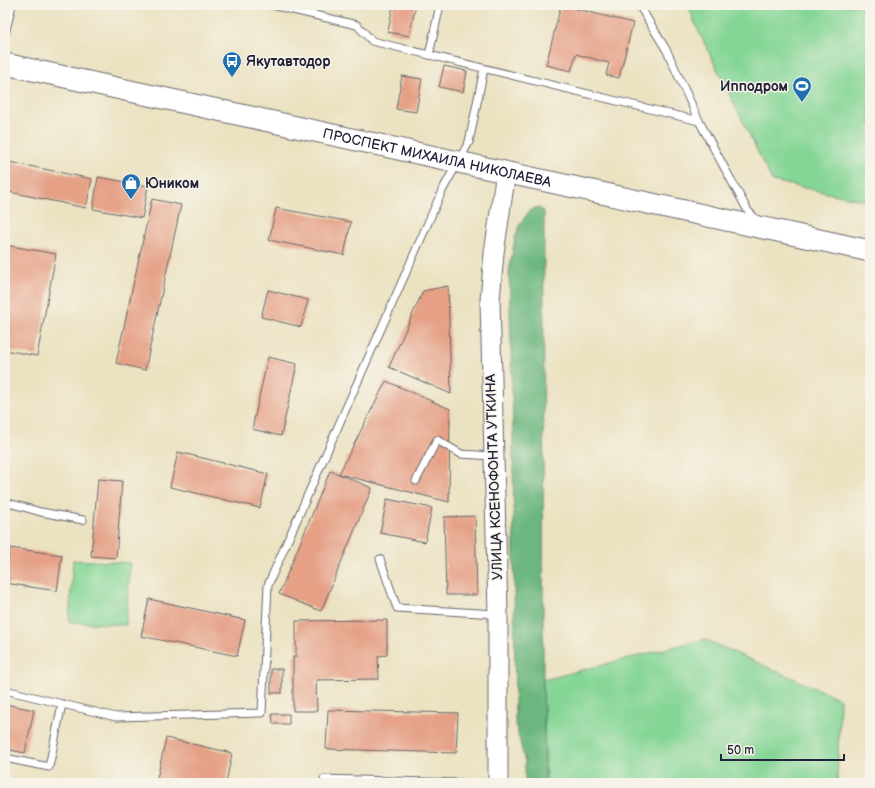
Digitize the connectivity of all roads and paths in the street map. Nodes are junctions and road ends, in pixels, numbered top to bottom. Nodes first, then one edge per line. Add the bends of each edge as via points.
1 (12, 5) edge
2 (272, 5) edge
3 (440, 5) edge
4 (639, 5) edge
5 (5, 34) edge
6 (429, 55) junction
7 (5, 64) edge
8 (484, 69) junction
9 (698, 121) junction
10 (458, 162) junction
11 (506, 172) junction
12 (766, 228) junction
13 (870, 250) edge
14 (493, 456) junction
15 (416, 481) dead end
16 (5, 502) edge
17 (83, 520) dead end
18 (380, 559) dead end
19 (498, 614) junction
20 (5, 690) edge
21 (62, 704) junction
22 (5, 758) edge
23 (324, 779) dead end
24 (461, 783) edge
25 (498, 783) edge

1 - 5 lane
2 - 6 lane via 357,25 372,41
3 - 6 lane
4 - 9 lane via 667,51
6 - 8 lane
7 - 10 main road, ПРОСПЕКТ МИХАИЛА НИКОЛАЕВА
8 - 9 lane
8 - 10 lane via 469,142
9 - 12 lane via 748,211
10 - 11 main road, ПРОСПЕКТ МИХАИЛА НИКОЛАЕВА
10 - 21 lane via 439,198 268,585 262,713 116,717
11 - 12 main road, ПРОСПЕКТ МИХАИЛА НИКОЛАЕВА
11 - 14 street, УЛИЦА КСЕНОФОНТА УТКИНА via 490,300
12 - 13 main road, ПРОСПЕКТ МИХАИЛА НИКОЛАЕВА
14 - 15 lane via 461,454 437,440
14 - 19 street, УЛИЦА КСЕНОФОНТА УТКИНА
16 - 17 lane
18 - 19 lane via 397,608
19 - 25 street, УЛИЦА КСЕНОФОНТА УТКИНА
20 - 21 lane
21 - 22 lane via 49,768
23 - 24 lane

